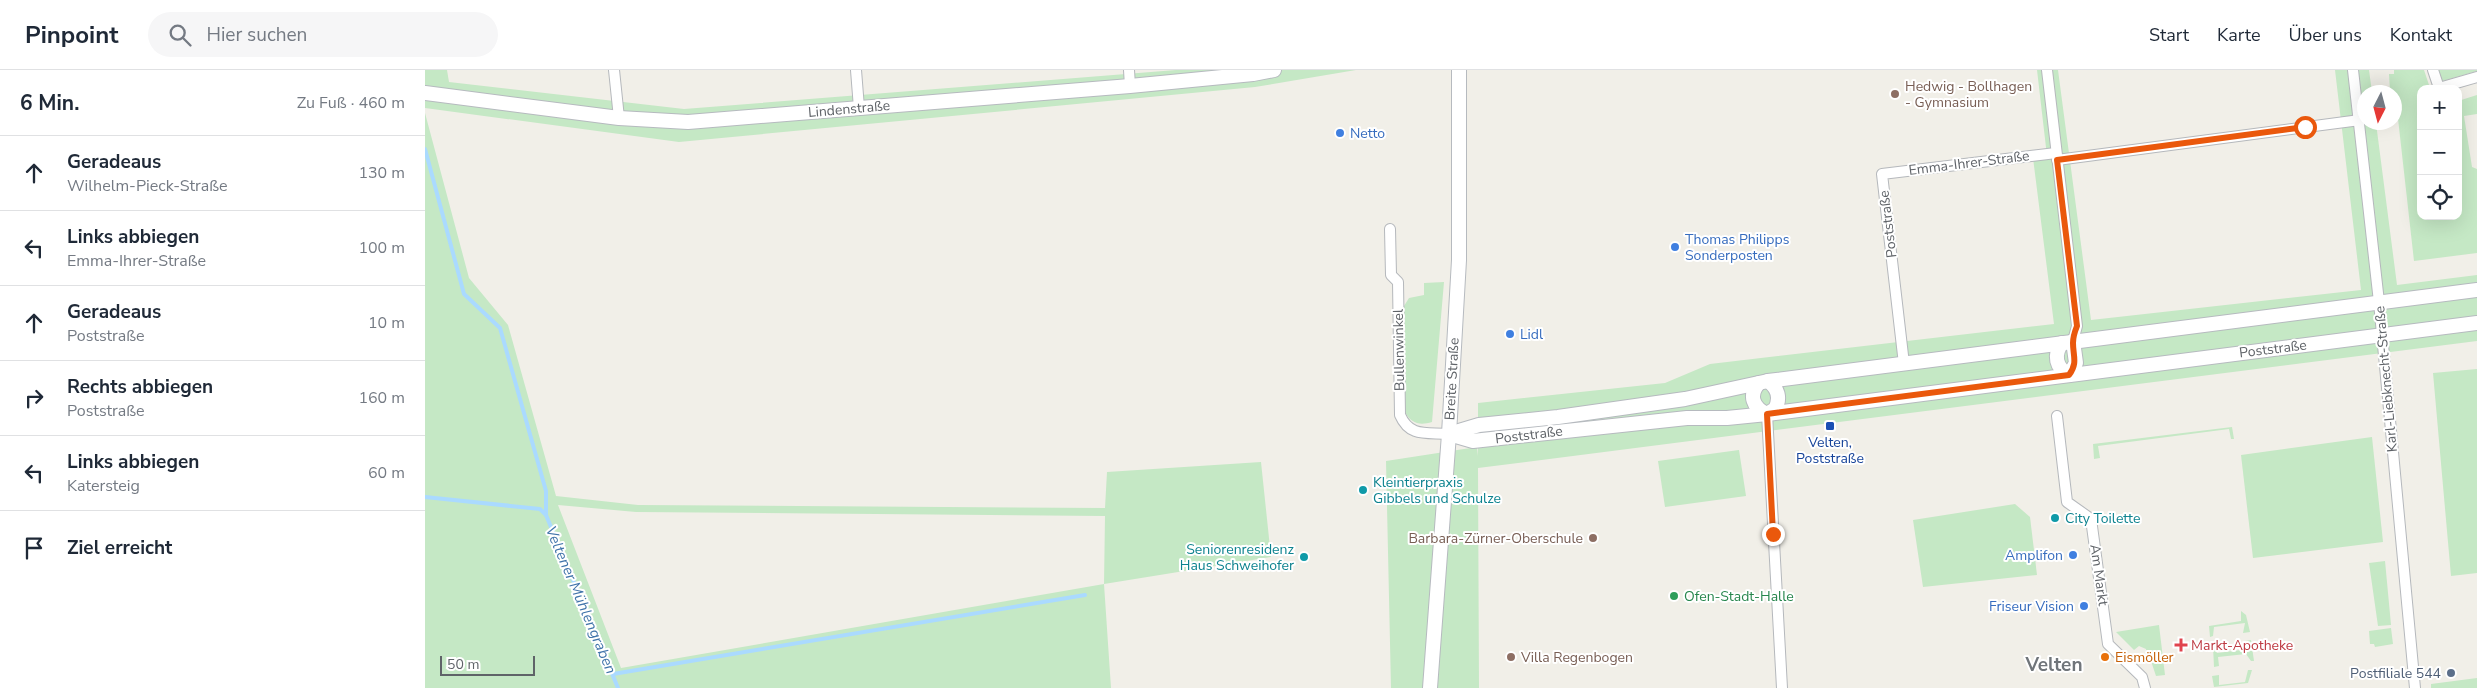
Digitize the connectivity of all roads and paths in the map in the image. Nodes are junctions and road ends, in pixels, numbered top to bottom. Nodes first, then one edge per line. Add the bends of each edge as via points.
1 (614, 70) edge
2 (856, 70) edge
3 (1129, 70) edge
4 (1274, 70) edge
5 (1459, 70) edge
6 (2047, 70) edge
7 (2353, 70) edge
8 (2433, 70) edge
9 (2477, 77) edge
10 (1130, 86) junction
11 (425, 93) edge
12 (2357, 99) edge
13 (859, 108) junction
14 (619, 118) junction
15 (2357, 120) edge
16 (2361, 130) edge
17 (2057, 156) junction
18 (1882, 174) joint
19 (1390, 229) dead end
20 (2477, 290) edge
21 (2379, 302) junction
22 (2477, 323) edge
23 (2382, 335) junction
24 (2067, 342) junction
25 (1904, 364) junction
26 (2069, 375) junction
27 (1764, 382) junction
28 (1767, 414) junction
29 (2057, 416) dead end
30 (1449, 434) junction
31 (1430, 688) edge
32 (1782, 688) edge
33 (2145, 688) edge
34 (2415, 688) edge

1 - 14 street
2 - 13 street
3 - 10 street
4 - 10 street, Lindenstraße
5 - 30 street, Breite Straße via 1459,251
6 - 17 street
7 - 12 street, Karl-Liebknecht-Straße
8 - 9 street via 2439,88
10 - 13 street, Lindenstraße
11 - 14 street, Lindenstraße
13 - 14 street, Lindenstraße via 688,122
15 - 17 street, Emma-Ihrer-Straße
16 - 21 street, Karl-Liebknecht-Straße
17 - 18 street, Emma-Ihrer-Straße
17 - 24 street via 2077,326
18 - 25 street, Poststraße
19 - 30 street, Bullenwinkel via 1391,275 1398,282 1400,415 1404,426 1412,431
20 - 21 street, Poststraße
21 - 23 street, Karl-Liebknecht-Straße
21 - 24 street, Poststraße
22 - 23 street, Poststraße
23 - 26 street, Poststraße
23 - 34 street, Karl-Liebknecht-Straße
24 - 25 street, Poststraße
24 - 26 street via 2058,349 2057,364
25 - 27 street, Poststraße
26 - 28 street, Poststraße
27 - 28 street via 1754,388 1753,400 1759,410
27 - 28 street via 1775,386 1779,397 1775,409
27 - 30 street, Poststraße via 1685,399 1479,425
28 - 30 street, Poststraße via 1687,418 1473,441
28 - 32 street
29 - 33 street, Am Markt via 2067,502 2091,520 2108,644 2142,676
30 - 31 street, Breite Straße

